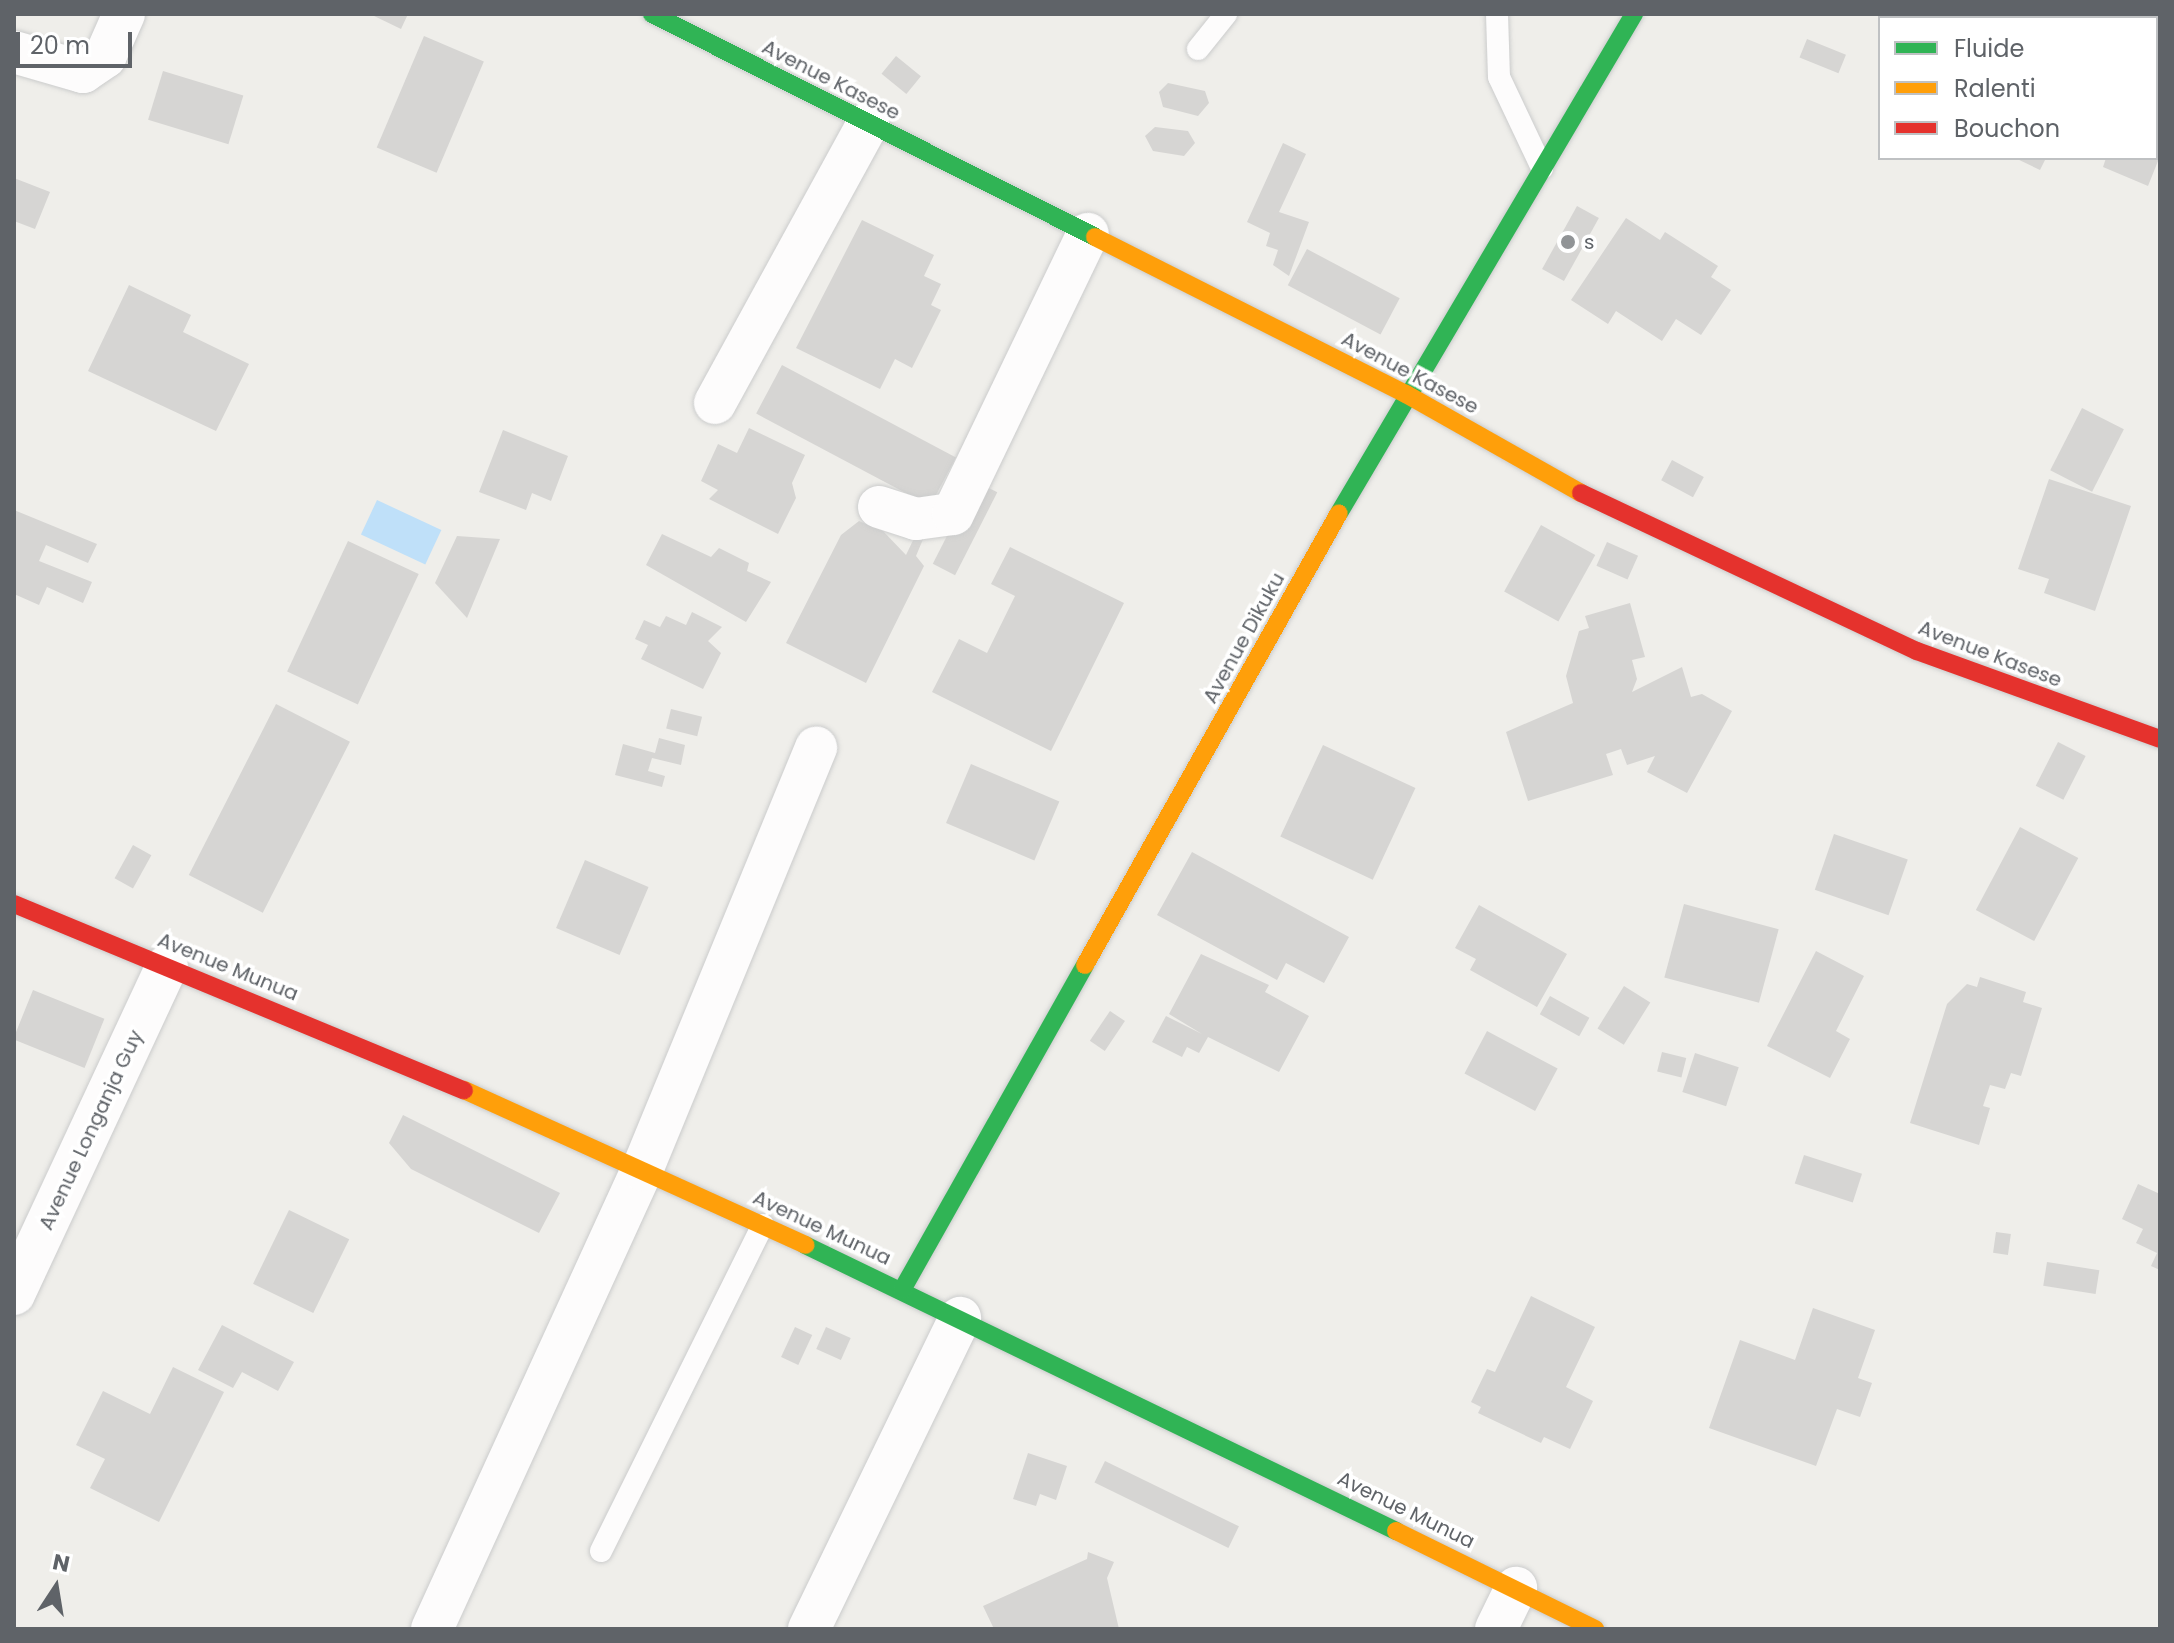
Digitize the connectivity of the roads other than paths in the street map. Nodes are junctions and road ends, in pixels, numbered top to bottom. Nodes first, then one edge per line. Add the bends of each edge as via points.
1 (124, 14) edge
2 (652, 14) edge
3 (1226, 14) edge
4 (1497, 14) edge
5 (1634, 14) edge
6 (1198, 49) dead end
7 (14, 52) edge
8 (868, 123) junction
9 (1542, 168) junction
10 (1088, 234) junction
11 (1406, 394) junction
12 (715, 403) dead end
13 (879, 507) dead end
14 (2160, 739) edge
15 (816, 747) dead end
16 (14, 904) edge
17 (167, 966) junction
18 (642, 1170) junction
19 (763, 1225) junction
20 (902, 1290) junction
21 (14, 1294) edge
22 (960, 1318) junction
23 (601, 1551) dead end
24 (1516, 1588) junction
25 (432, 1629) edge
26 (809, 1629) edge
27 (1496, 1629) edge
28 (1595, 1629) edge

1 - 7 street via 105,57 83,72
2 - 8 street, Avenue Kasese
3 - 6 lane
4 - 9 lane via 1499,77
5 - 9 street, Avenue Dikuku
8 - 10 street, Avenue Kasese
8 - 12 street
9 - 11 street, Avenue Dikuku
10 - 11 street, Avenue Kasese
10 - 13 street via 953,514 916,519
11 - 14 street, Avenue Kasese via 1624,517 1798,598 2042,700
11 - 20 street, Avenue Dikuku
15 - 18 street
16 - 17 street, Avenue Munua
17 - 18 street, Avenue Munua
17 - 21 street, Avenue Longanja Guy
18 - 19 street, Avenue Munua
18 - 25 street
19 - 20 street, Avenue Munua
19 - 23 lane
20 - 22 street, Avenue Munua
22 - 24 street, Avenue Munua
22 - 26 street
24 - 27 street
24 - 28 street, Avenue Munua

